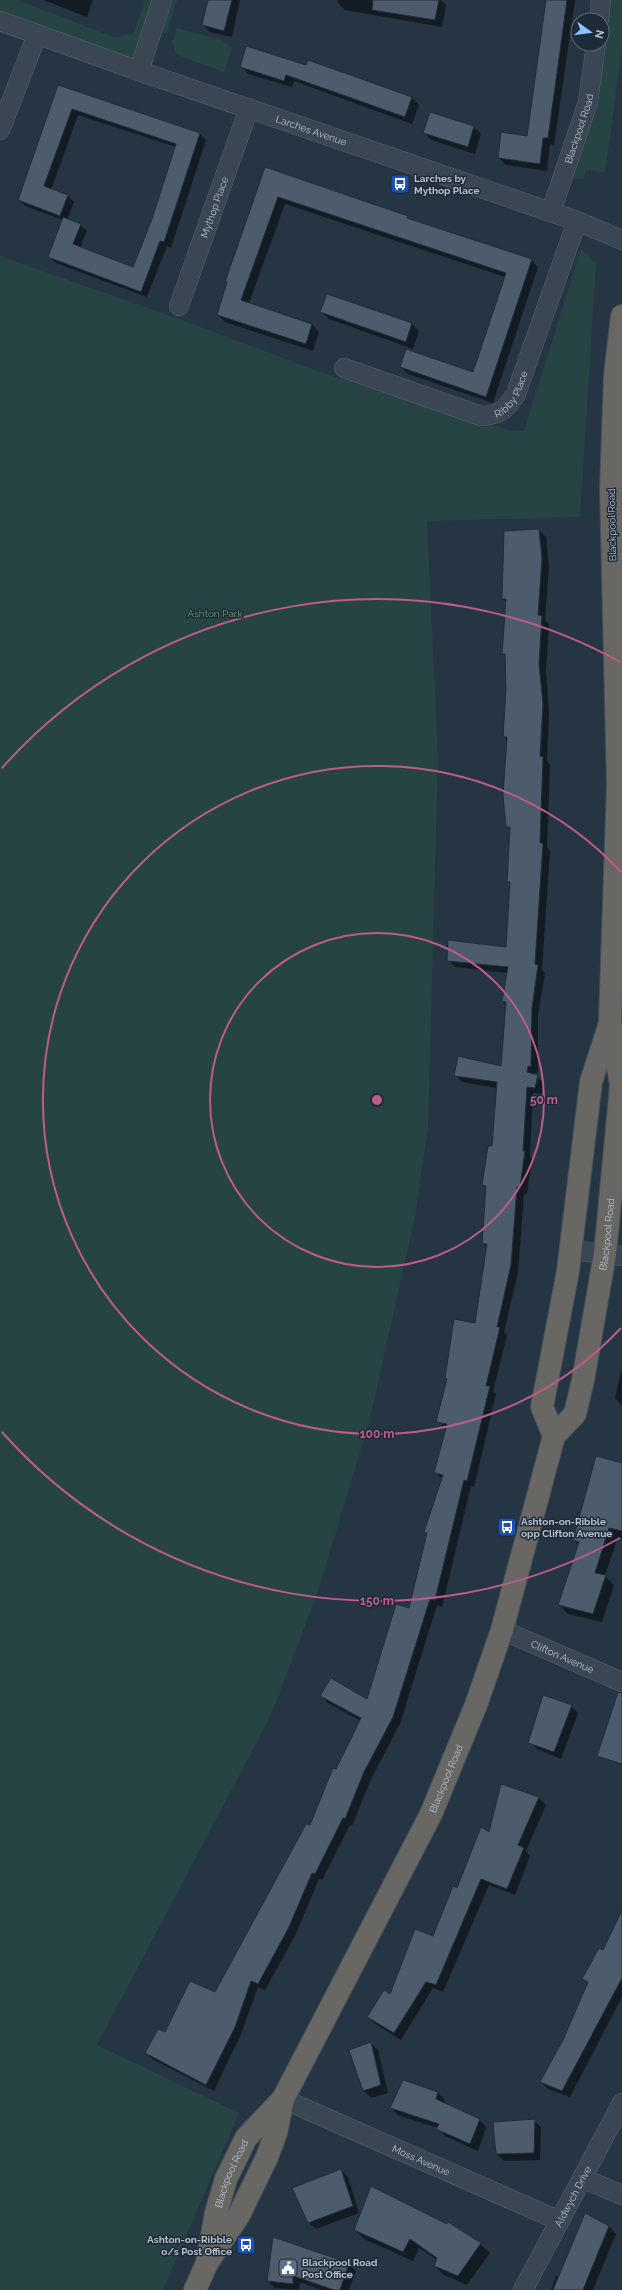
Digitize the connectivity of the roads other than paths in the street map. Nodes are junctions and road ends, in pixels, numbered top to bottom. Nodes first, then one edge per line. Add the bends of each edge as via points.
1 (162, 0) edge
2 (601, 0) edge
3 (600, 12) edge
4 (0, 21) edge
5 (37, 35) junction
6 (595, 52) edge
7 (139, 71) junction
8 (249, 108) junction
9 (0, 130) edge
10 (551, 212) junction
11 (577, 220) junction
12 (622, 240) edge
13 (179, 306) dead end
14 (622, 316) edge
15 (344, 368) dead end
16 (610, 1022) junction
17 (570, 1250) junction
18 (613, 1255) edge
19 (554, 1436) junction
20 (502, 1630) junction
21 (622, 1682) edge
22 (283, 2099) junction
23 (622, 2103) edge
24 (582, 2178) junction
25 (622, 2195) edge
26 (560, 2221) junction
27 (195, 2290) edge
28 (523, 2290) edge

1 - 7 street
2 - 3 street
4 - 5 street, Larches Avenue
5 - 7 street, Larches Avenue
5 - 9 street
6 - 10 street, Blackpool Road via 588,102
7 - 8 street, Larches Avenue
8 - 10 street, Larches Avenue
8 - 13 street, Mythop Place
10 - 11 street, Larches Avenue
11 - 12 street, Larches Avenue
11 - 15 street, Ribby Place via 516,394 507,407 496,416 481,416
14 - 16 highway, Blackpool Road via 615,376 611,459 618,785
16 - 17 highway, Blackpool Road via 591,1082
16 - 18 highway, Blackpool Road via 621,1085
17 - 18 street
17 - 19 highway, Blackpool Road via 554,1354 542,1407
18 - 19 highway, Blackpool Road via 575,1414
19 - 20 highway, Blackpool Road
20 - 21 street, Clifton Avenue
20 - 22 highway, Blackpool Road via 476,1705 430,1814
22 - 26 street, Moss Avenue
22 - 27 highway, Blackpool Road via 246,2138 226,2179 216,2213 207,2263
23 - 24 street, Aldwych Drive
24 - 25 street
24 - 26 street, Aldwych Drive
26 - 28 street, Aldwych Drive

